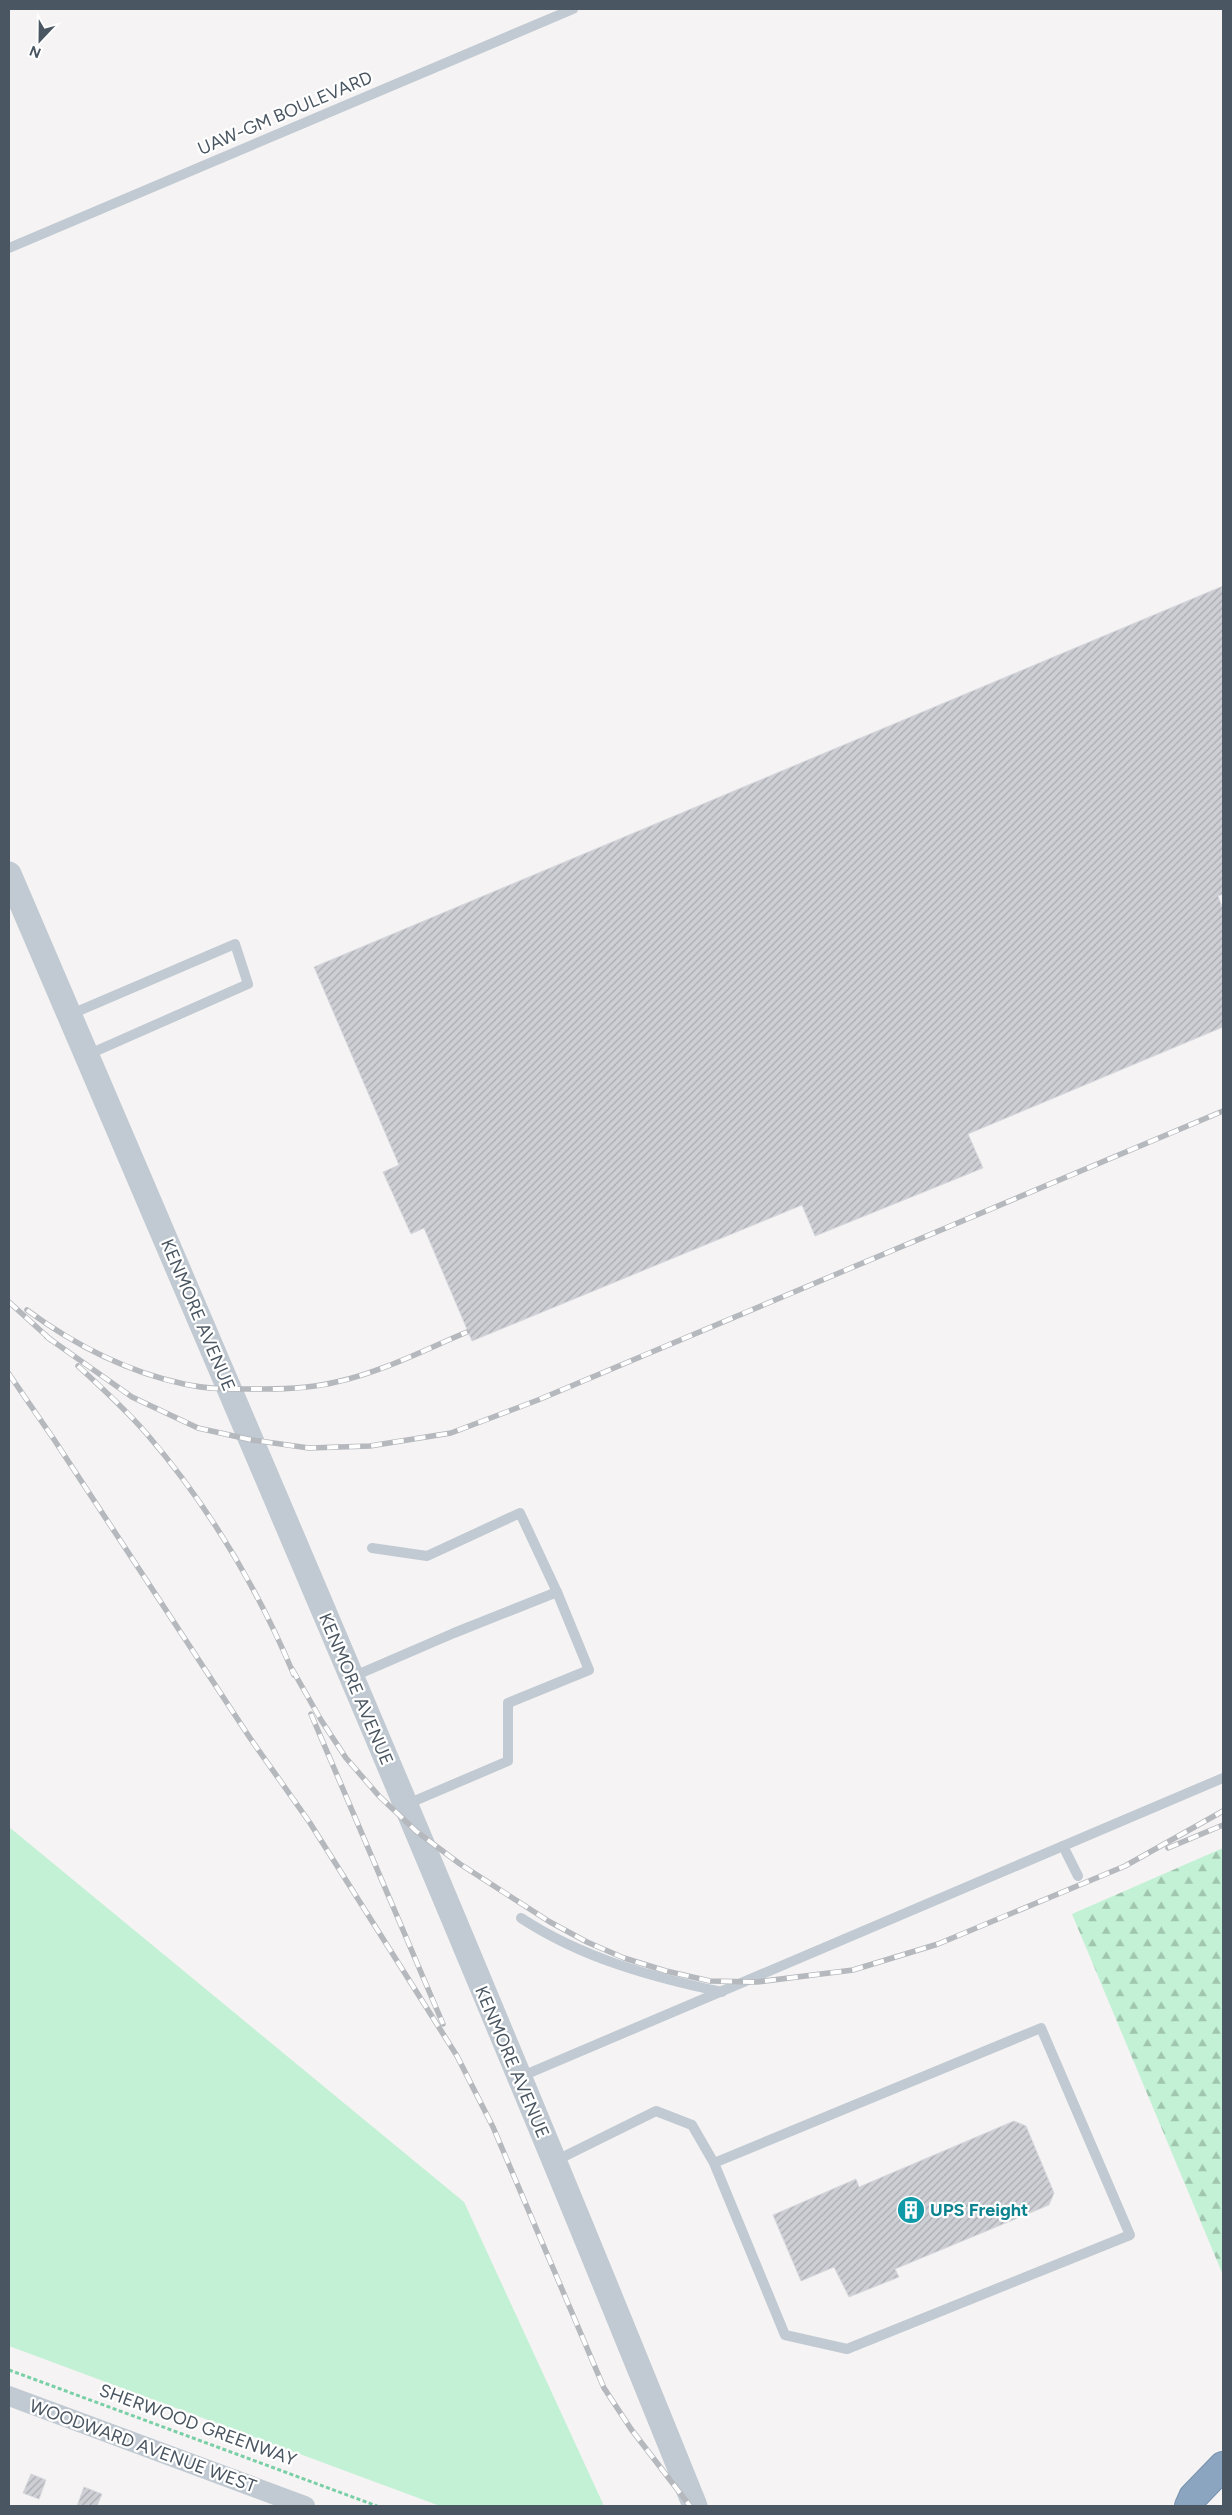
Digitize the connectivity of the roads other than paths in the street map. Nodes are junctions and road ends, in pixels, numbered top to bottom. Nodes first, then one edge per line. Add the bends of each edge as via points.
1 (573, 9) edge
2 (9, 248) edge
3 (9, 874) edge
4 (69, 1015) junction
5 (86, 1055) junction
6 (372, 1548) dead end
7 (557, 1592) junction
8 (351, 1678) junction
9 (1223, 1778) edge
10 (405, 1806) junction
11 (1063, 1846) junction
12 (1078, 1876) dead end
13 (521, 1918) dead end
14 (723, 1992) junction
15 (519, 2078) junction
16 (554, 2161) junction
17 (714, 2163) junction
18 (9, 2396) edge
19 (1223, 2466) edge
20 (305, 2506) edge
21 (695, 2506) edge
22 (1189, 2506) edge

1 - 2 lane, UAW-GM BOULEVARD
3 - 4 street, KENMORE AVENUE
4 - 5 street, KENMORE AVENUE
4 - 5 lane via 234,944 248,984
5 - 8 street, KENMORE AVENUE
6 - 7 lane via 427,1556 520,1513
7 - 8 lane
7 - 10 lane via 589,1670 508,1703 508,1761
8 - 10 street, KENMORE AVENUE
9 - 11 lane
10 - 15 street, KENMORE AVENUE
11 - 12 lane
11 - 14 lane
13 - 14 lane via 582,1953 638,1972
14 - 15 lane
15 - 16 street, KENMORE AVENUE
16 - 17 lane via 656,2111 692,2125
16 - 21 street, KENMORE AVENUE
17 - 17 lane via 785,2335 846,2349 1130,2235 1041,2028
18 - 20 street, WOODWARD AVENUE WEST
19 - 22 highway via 1192,2497

